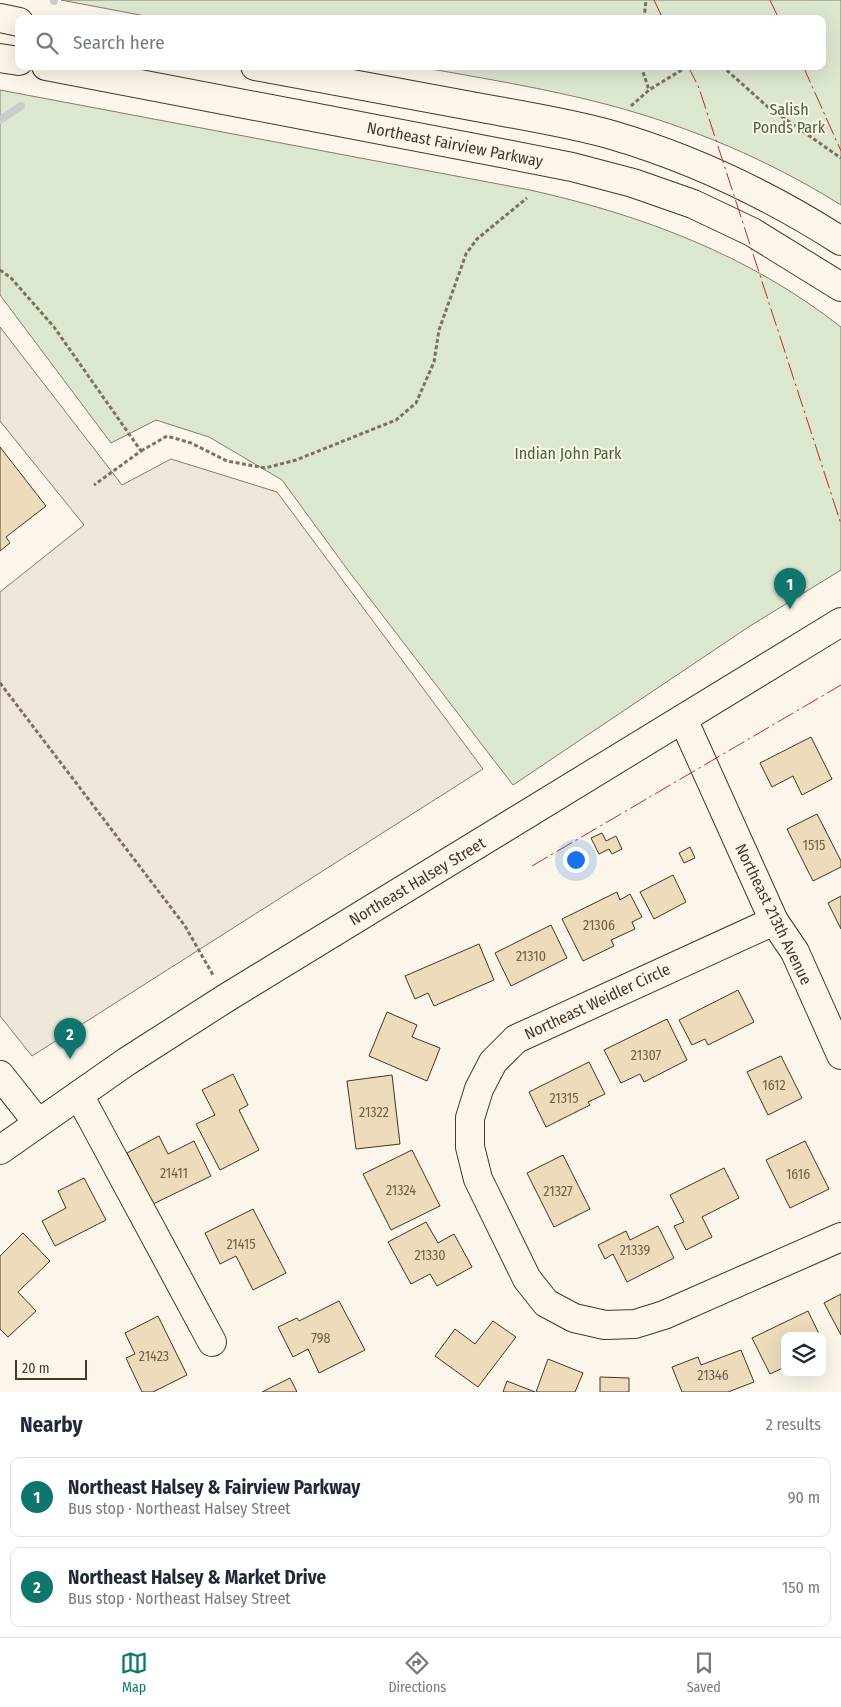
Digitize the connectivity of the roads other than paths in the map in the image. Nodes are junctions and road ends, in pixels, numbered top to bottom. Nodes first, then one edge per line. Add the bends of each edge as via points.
1 (0, 18) edge
2 (15, 21) edge
3 (0, 58) edge
4 (15, 60) edge
5 (67, 70) edge
6 (277, 70) edge
7 (841, 240) edge
8 (841, 287) edge
9 (841, 622) edge
10 (683, 719) junction
11 (774, 921) junction
12 (841, 1055) edge
13 (0, 1075) edge
14 (79, 1095) junction
15 (38, 1123) junction
16 (0, 1150) edge
17 (841, 1237) edge
18 (212, 1342) dead end

1 - 2 main road
3 - 4 main road
5 - 8 main road, Northeast Fairview Parkway via 572,167 633,184 693,204 752,232
6 - 7 main road via 611,135 725,176 761,193
9 - 10 main road, Northeast Halsey Street
10 - 11 main road, Northeast 213th Avenue
10 - 14 main road, Northeast Halsey Street via 226,998
11 - 12 main road, Northeast 213th Avenue via 795,952
11 - 17 main road, Northeast Weidler Circle via 516,1039 493,1062 479,1089 470,1118 470,1147 478,1179 527,1279 546,1304 574,1318 605,1325 643,1322
13 - 15 main road
14 - 15 main road, Northeast Halsey Street
14 - 18 main road
15 - 16 main road, Northeast Halsey Street

